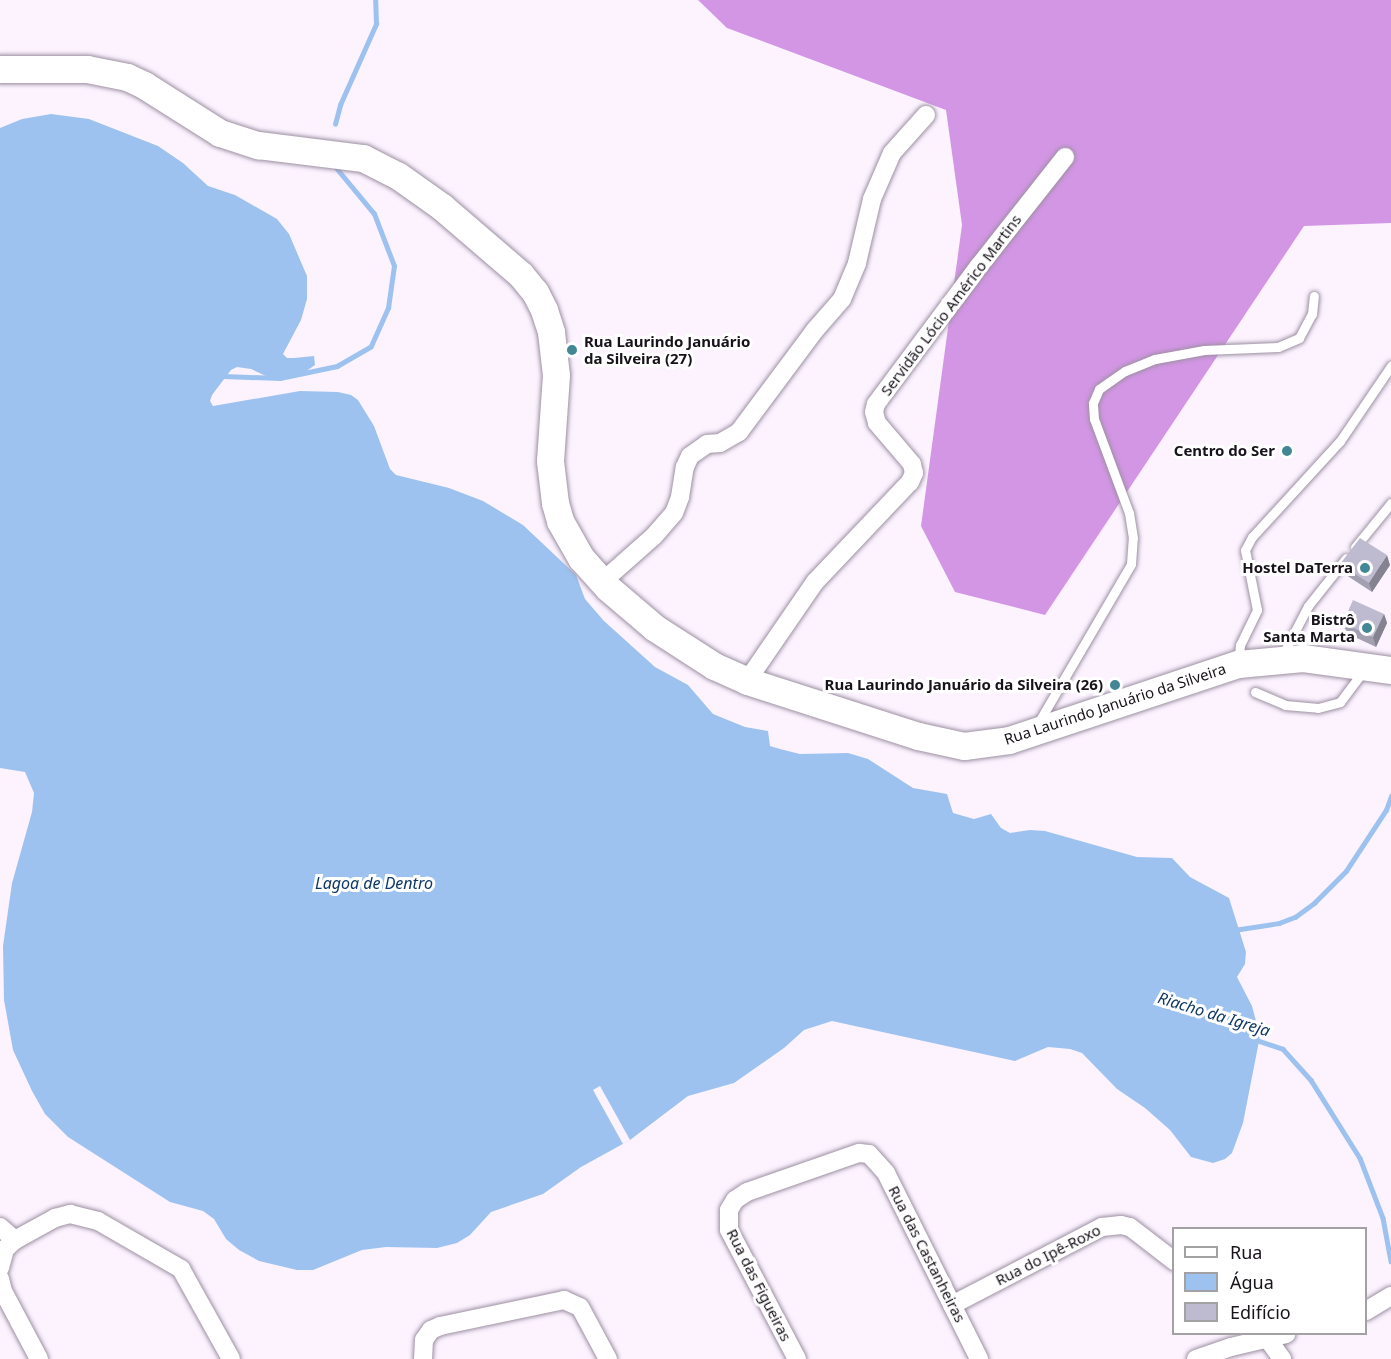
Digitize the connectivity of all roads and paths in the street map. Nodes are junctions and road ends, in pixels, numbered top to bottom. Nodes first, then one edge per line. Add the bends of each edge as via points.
1 (4, 65) edge
2 (926, 115) dead end
3 (1065, 157) dead end
4 (1314, 296) dead end
5 (1391, 366) edge
6 (1391, 503) edge
7 (602, 582) junction
8 (1281, 658) junction
9 (1238, 664) junction
10 (1379, 667) edge
11 (747, 681) junction
12 (1255, 692) dead end
13 (1033, 733) junction
14 (869, 1154) joint
15 (0, 1227) edge
16 (15, 1240) junction
17 (1172, 1260) edge
18 (1, 1261) edge
19 (0, 1268) edge
20 (0, 1278) edge
21 (1391, 1296) edge
22 (952, 1305) junction
23 (1369, 1309) edge
24 (1273, 1335) edge
25 (39, 1359) edge
26 (231, 1359) edge
27 (423, 1359) edge
28 (608, 1359) edge
29 (797, 1359) edge
30 (980, 1359) edge
31 (1196, 1359) edge
32 (1282, 1359) edge

1 - 7 main road, Rua Laurindo Januário da Silveira via 106,72 144,85 202,124 239,140 363,158 397,175 442,207 503,258 535,292 552,332 556,375 550,461 555,503 569,539
2 - 7 street via 892,153 872,199 857,263 842,299 739,432 720,443 707,444 690,456 674,513
3 - 11 street, Servidão Lócio Américo Martins via 876,404 877,423 912,464 910,482 815,582
4 - 13 lane via 1312,314 1299,338 1278,346 1204,350 1155,359 1125,371 1099,389 1093,403 1094,419 1129,513 1133,538 1131,564
5 - 9 lane via 1340,441 1252,537 1245,550 1257,610 1240,645
6 - 8 lane via 1308,606
7 - 11 main road, Rua Laurindo Januário da Silveira via 680,646
8 - 9 main road, Rua Laurindo Januário da Silveira
8 - 10 main road, Rua Laurindo Januário da Silveira
9 - 13 main road, Rua Laurindo Januário da Silveira
10 - 12 lane via 1340,702 1317,708 1285,705
11 - 13 main road, Rua Laurindo Januário da Silveira via 940,742 985,745
14 - 22 street, Rua das Castanheiras via 886,1173
14 - 29 street, Rua das Figueiras via 847,1155 747,1192 729,1210 729,1230
15 - 16 street
16 - 18 street via 5,1249
16 - 26 street via 55,1218 83,1215 167,1258 182,1269 192,1284
17 - 22 street, Rua do Ipê-Roxo via 1130,1227 1102,1227
18 - 19 street
20 - 25 street
21 - 23 street
22 - 30 street, Rua das Castanheiras
24 - 31 street
24 - 32 street
27 - 28 street via 424,1340 430,1330 555,1300 580,1307

